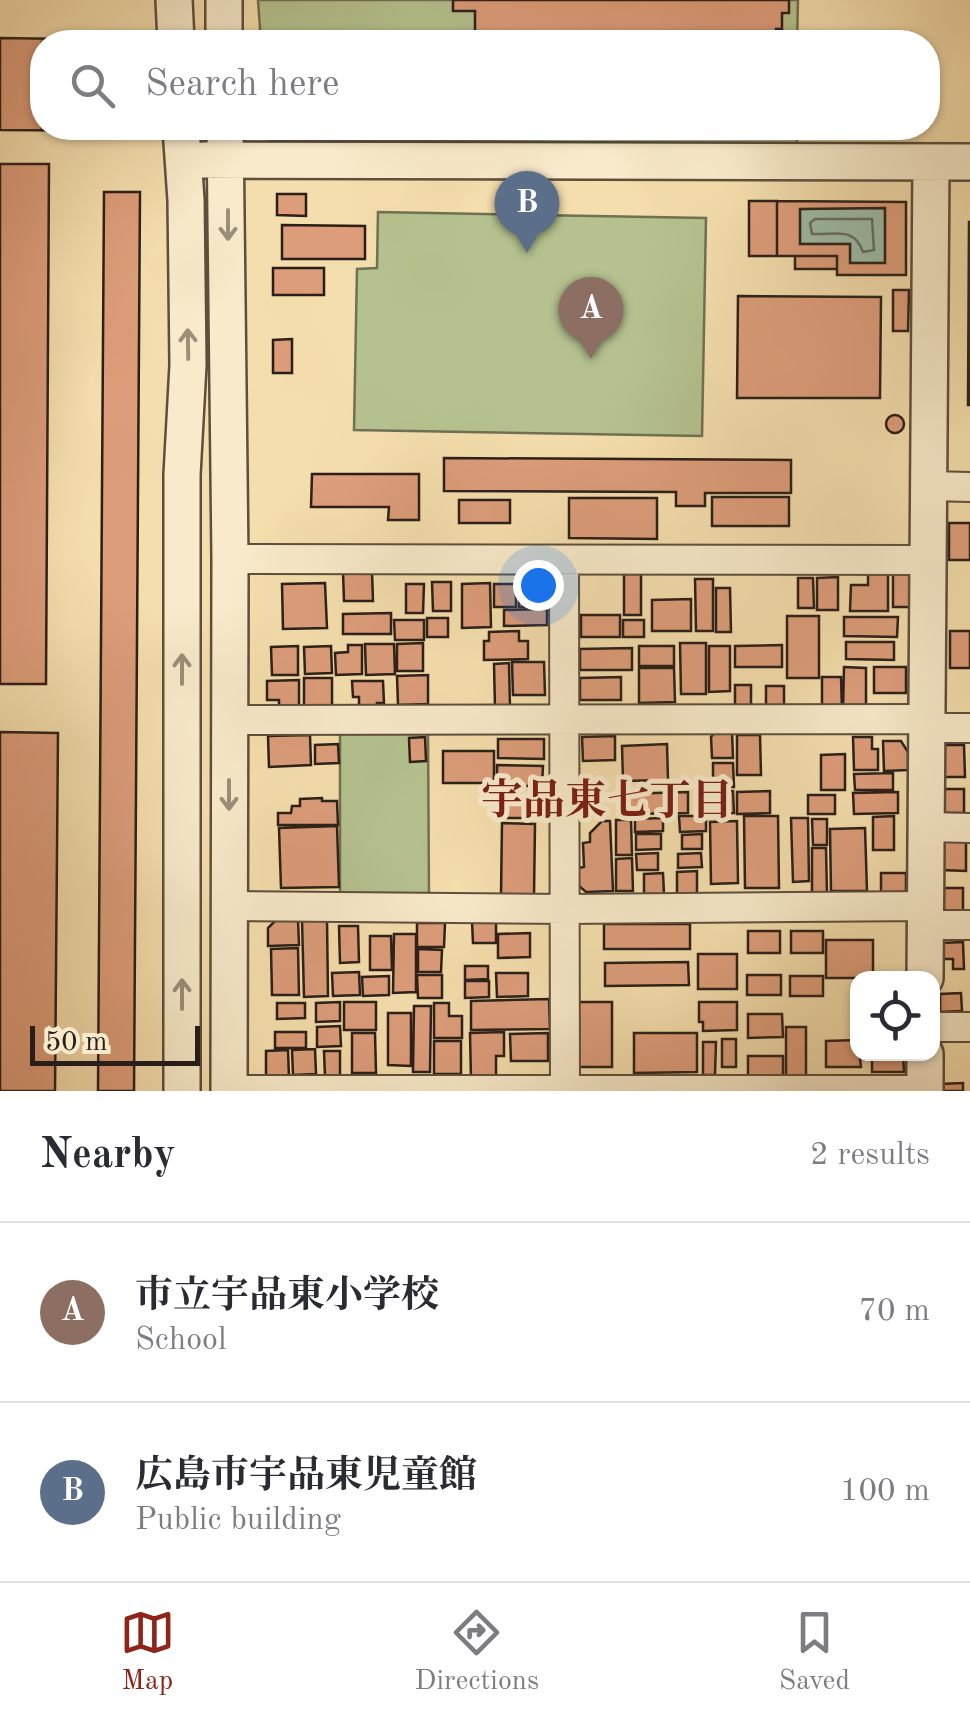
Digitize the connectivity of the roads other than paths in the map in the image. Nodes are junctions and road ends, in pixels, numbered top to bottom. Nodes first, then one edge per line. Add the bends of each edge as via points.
1 (174, 0) edge
2 (224, 0) edge
3 (175, 30) edge
4 (224, 30) edge
5 (182, 144) edge
6 (226, 144) edge
7 (931, 162) junction
8 (970, 162) edge
9 (928, 486) junction
10 (970, 487) edge
11 (230, 559) junction
12 (564, 560) junction
13 (926, 560) junction
14 (229, 720) junction
15 (564, 720) junction
16 (926, 723) junction
17 (970, 728) edge
18 (926, 827) junction
19 (970, 828) edge
20 (229, 906) junction
21 (567, 909) junction
22 (926, 915) junction
23 (970, 925) edge
24 (926, 971) edge
25 (940, 1027) edge
26 (970, 1027) edge
27 (925, 1061) edge
28 (229, 1090) edge
29 (182, 1091) edge
30 (565, 1091) edge
31 (925, 1091) edge

1 - 3 street
2 - 4 street
5 - 6 street
29 -> 5 street via 182,475 188,365
6 - 7 street
6 -> 11 street
7 - 8 street
7 - 9 street
9 - 10 street
9 - 13 street
11 - 12 street
11 - 14 street
12 - 13 street
12 - 15 street
13 - 16 street
14 - 15 street
14 -> 20 street
15 - 16 street
15 - 21 street
16 - 17 street
16 - 18 street
18 - 19 street
18 - 22 street
20 - 21 street
20 - 28 street
21 - 22 street
21 - 30 street
22 - 23 street
22 - 24 street
25 - 26 street
27 - 31 street
28 - 30 street
30 - 31 street

